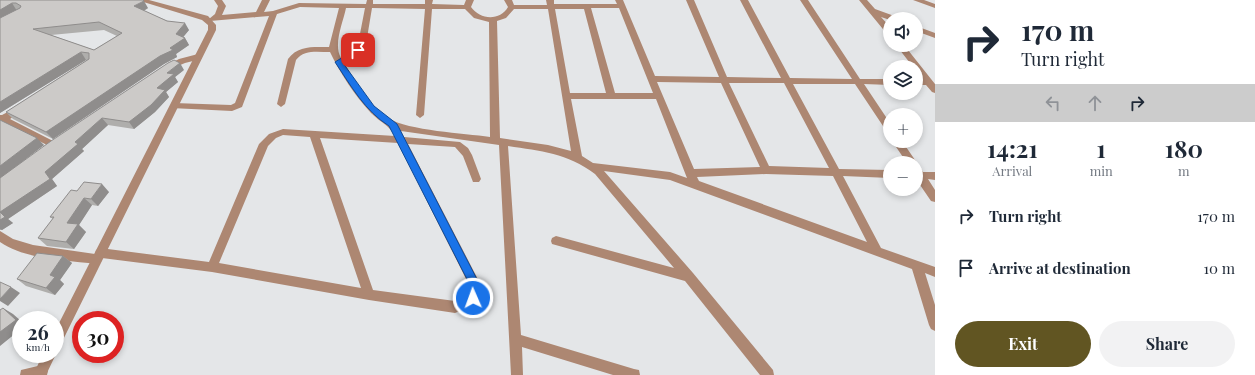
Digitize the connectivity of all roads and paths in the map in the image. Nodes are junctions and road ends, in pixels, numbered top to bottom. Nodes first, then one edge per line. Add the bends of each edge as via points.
1 (141, 0) edge
2 (218, 0) edge
3 (266, 0) edge
4 (690, 0) edge
5 (744, 0) edge
6 (804, 0) edge
7 (863, 0) edge
8 (917, 0) edge
9 (323, 3) edge
10 (370, 3) edge
11 (429, 3) edge
12 (550, 3) edge
13 (620, 3) edge
14 (468, 4) edge
15 (510, 4) edge
16 (343, 6) junction
17 (587, 6) junction
18 (935, 6) edge
19 (873, 11) junction
20 (274, 13) junction
21 (259, 14) junction
22 (883, 15) edge
23 (213, 19) junction
24 (493, 19) junction
25 (883, 23) edge
26 (923, 31) edge
27 (935, 36) edge
28 (333, 50) junction
29 (905, 52) edge
30 (198, 57) junction
31 (339, 62) junction
32 (156, 76) edge
33 (652, 79) junction
34 (724, 80) junction
35 (787, 81) junction
36 (858, 81) junction
37 (883, 82) edge
38 (923, 82) edge
39 (929, 82) junction
40 (935, 90) edge
41 (566, 96) junction
42 (612, 96) junction
43 (658, 96) junction
44 (30, 102) edge
45 (281, 104) dead end
46 (174, 106) junction
47 (420, 115) dead end
48 (1, 119) edge
49 (883, 119) edge
50 (392, 124) junction
51 (314, 134) junction
52 (401, 140) junction
53 (499, 141) junction
54 (54, 145) edge
55 (577, 157) junction
56 (591, 166) junction
57 (766, 170) junction
58 (836, 172) junction
59 (691, 173) junction
60 (883, 174) edge
61 (923, 174) edge
62 (935, 176) edge
63 (476, 179) dead end
64 (923, 181) edge
65 (695, 184) junction
66 (935, 198) edge
67 (0, 236) edge
68 (556, 241) dead end
69 (878, 252) junction
70 (99, 256) junction
71 (917, 265) junction
72 (212, 267) junction
73 (935, 272) edge
74 (689, 277) junction
75 (369, 295) junction
76 (935, 325) edge
77 (64, 326) edge
78 (515, 339) junction
79 (45, 363) edge
80 (40, 373) edge
81 (26, 375) edge
82 (517, 375) edge
83 (633, 375) edge
84 (768, 375) edge

1 - 23 street
2 - 23 street via 222,6
3 - 21 street
4 - 34 street
5 - 35 street
6 - 36 street
7 - 19 street
8 - 18 street
9 - 16 street
9 - 20 street
10 - 11 street
10 - 16 street
10 - 31 street via 362,44 358,50
11 - 14 street
11 - 47 street
12 - 15 street
12 - 17 street
12 - 41 street
13 - 17 street
13 - 33 street
14 - 24 street via 473,15
15 - 24 street via 507,15
16 - 28 street
17 - 42 street
19 - 22 street
19 - 25 street
20 - 21 street
20 - 46 street via 239,105 232,108
21 - 23 street
23 - 30 street via 212,30
24 - 53 street
26 - 27 street
28 - 31 street
28 - 45 street via 301,51 294,55
29 - 39 street
30 - 32 street via 174,64
30 - 46 street
31 - 50 street via 372,108
33 - 34 street
33 - 43 street
34 - 35 street
34 - 57 street
35 - 36 street
35 - 58 street
36 - 37 street
36 - 49 street
38 - 39 street
39 - 40 street
41 - 42 street
41 - 55 street
42 - 43 street
43 - 59 street
44 - 48 street
46 - 70 street
48 - 54 street
50 - 52 street
50 - 53 street via 406,129
51 - 52 street
51 - 72 street via 283,132 269,138
51 - 75 street
52 - 63 street via 457,144 467,152
52 - 75 street via 476,287 473,298 467,304 455,307
53 - 55 street via 563,151
53 - 78 street
55 - 56 street
56 - 65 street via 670,176
56 - 74 street
57 - 58 street
57 - 59 street
58 - 60 street
58 - 69 street
59 - 65 street
61 - 62 street
64 - 66 street
65 - 69 street
67 - 70 street via 6,241 34,250
68 - 74 street
69 - 71 street
70 - 72 street
70 - 77 street
71 - 73 street
71 - 76 street
72 - 75 street
74 - 84 street
78 - 82 street
78 - 83 street
79 - 80 street
80 - 81 street

